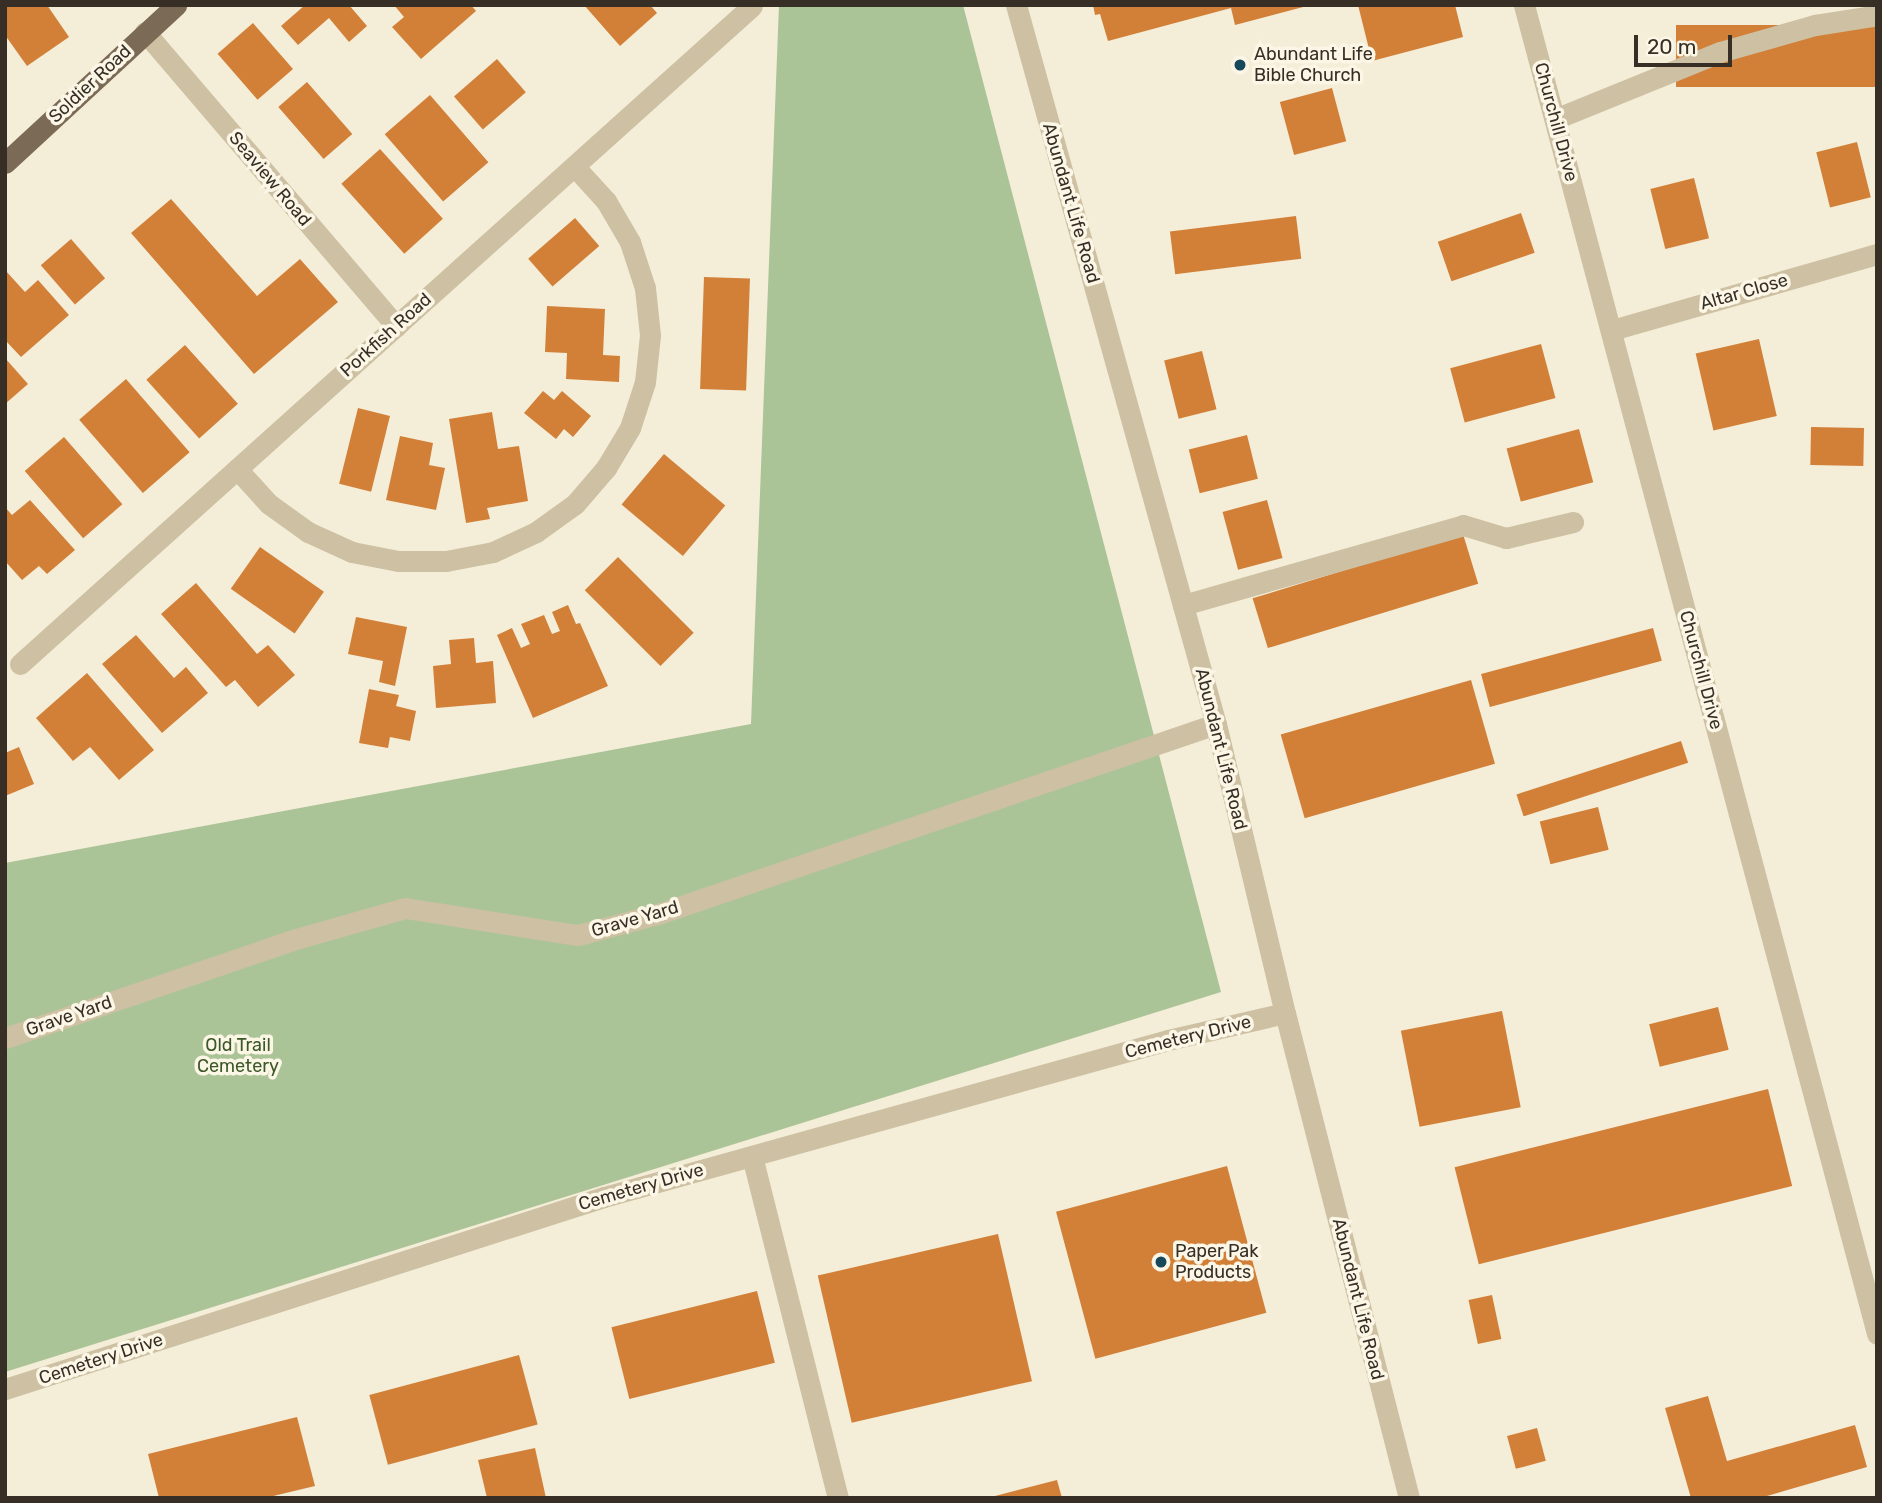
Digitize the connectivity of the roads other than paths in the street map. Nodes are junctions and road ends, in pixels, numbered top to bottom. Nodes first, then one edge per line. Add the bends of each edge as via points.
1 (176, 5) edge
2 (1016, 5) edge
3 (1524, 5) edge
4 (752, 6) edge
5 (1873, 16) dead end
6 (145, 32) junction
7 (1555, 119) junction
8 (5, 163) edge
9 (574, 166) junction
10 (1877, 254) edge
11 (396, 327) junction
12 (1612, 330) junction
13 (237, 469) junction
14 (1573, 522) dead end
15 (1183, 605) junction
16 (20, 664) dead end
17 (1216, 724) junction
18 (1285, 1013) junction
19 (5, 1038) edge
20 (752, 1156) junction
21 (1877, 1334) edge
22 (5, 1389) edge
23 (838, 1498) edge
24 (1409, 1498) edge

1 - 6 main road, Soldier Road
2 - 15 street, Abundant Life Road
3 - 7 street, Churchill Drive
4 - 9 street, Porkfish Road
5 - 7 street via 1815,25 1720,52
6 - 8 main road, Soldier Road
6 - 11 street, Seaview Road
7 - 12 street, Churchill Drive
9 - 11 street, Porkfish Road
9 - 13 street via 606,201 630,242 645,288 650,335 645,382 630,428 606,468 575,504 536,532 493,552 446,561 398,561 352,552 308,532 269,504
10 - 12 street, Altar Close
11 - 13 street, Porkfish Road
12 - 21 street, Churchill Drive
13 - 16 street, Porkfish Road
14 - 15 street via 1506,538 1463,525
15 - 17 street, Abundant Life Road
17 - 18 street, Abundant Life Road
17 - 19 street, Grave Yard via 661,913 578,935 405,908 296,939
18 - 20 street, Cemetery Drive via 1168,1040
18 - 24 street, Abundant Life Road
20 - 22 street, Cemetery Drive via 604,1197
20 - 23 street

